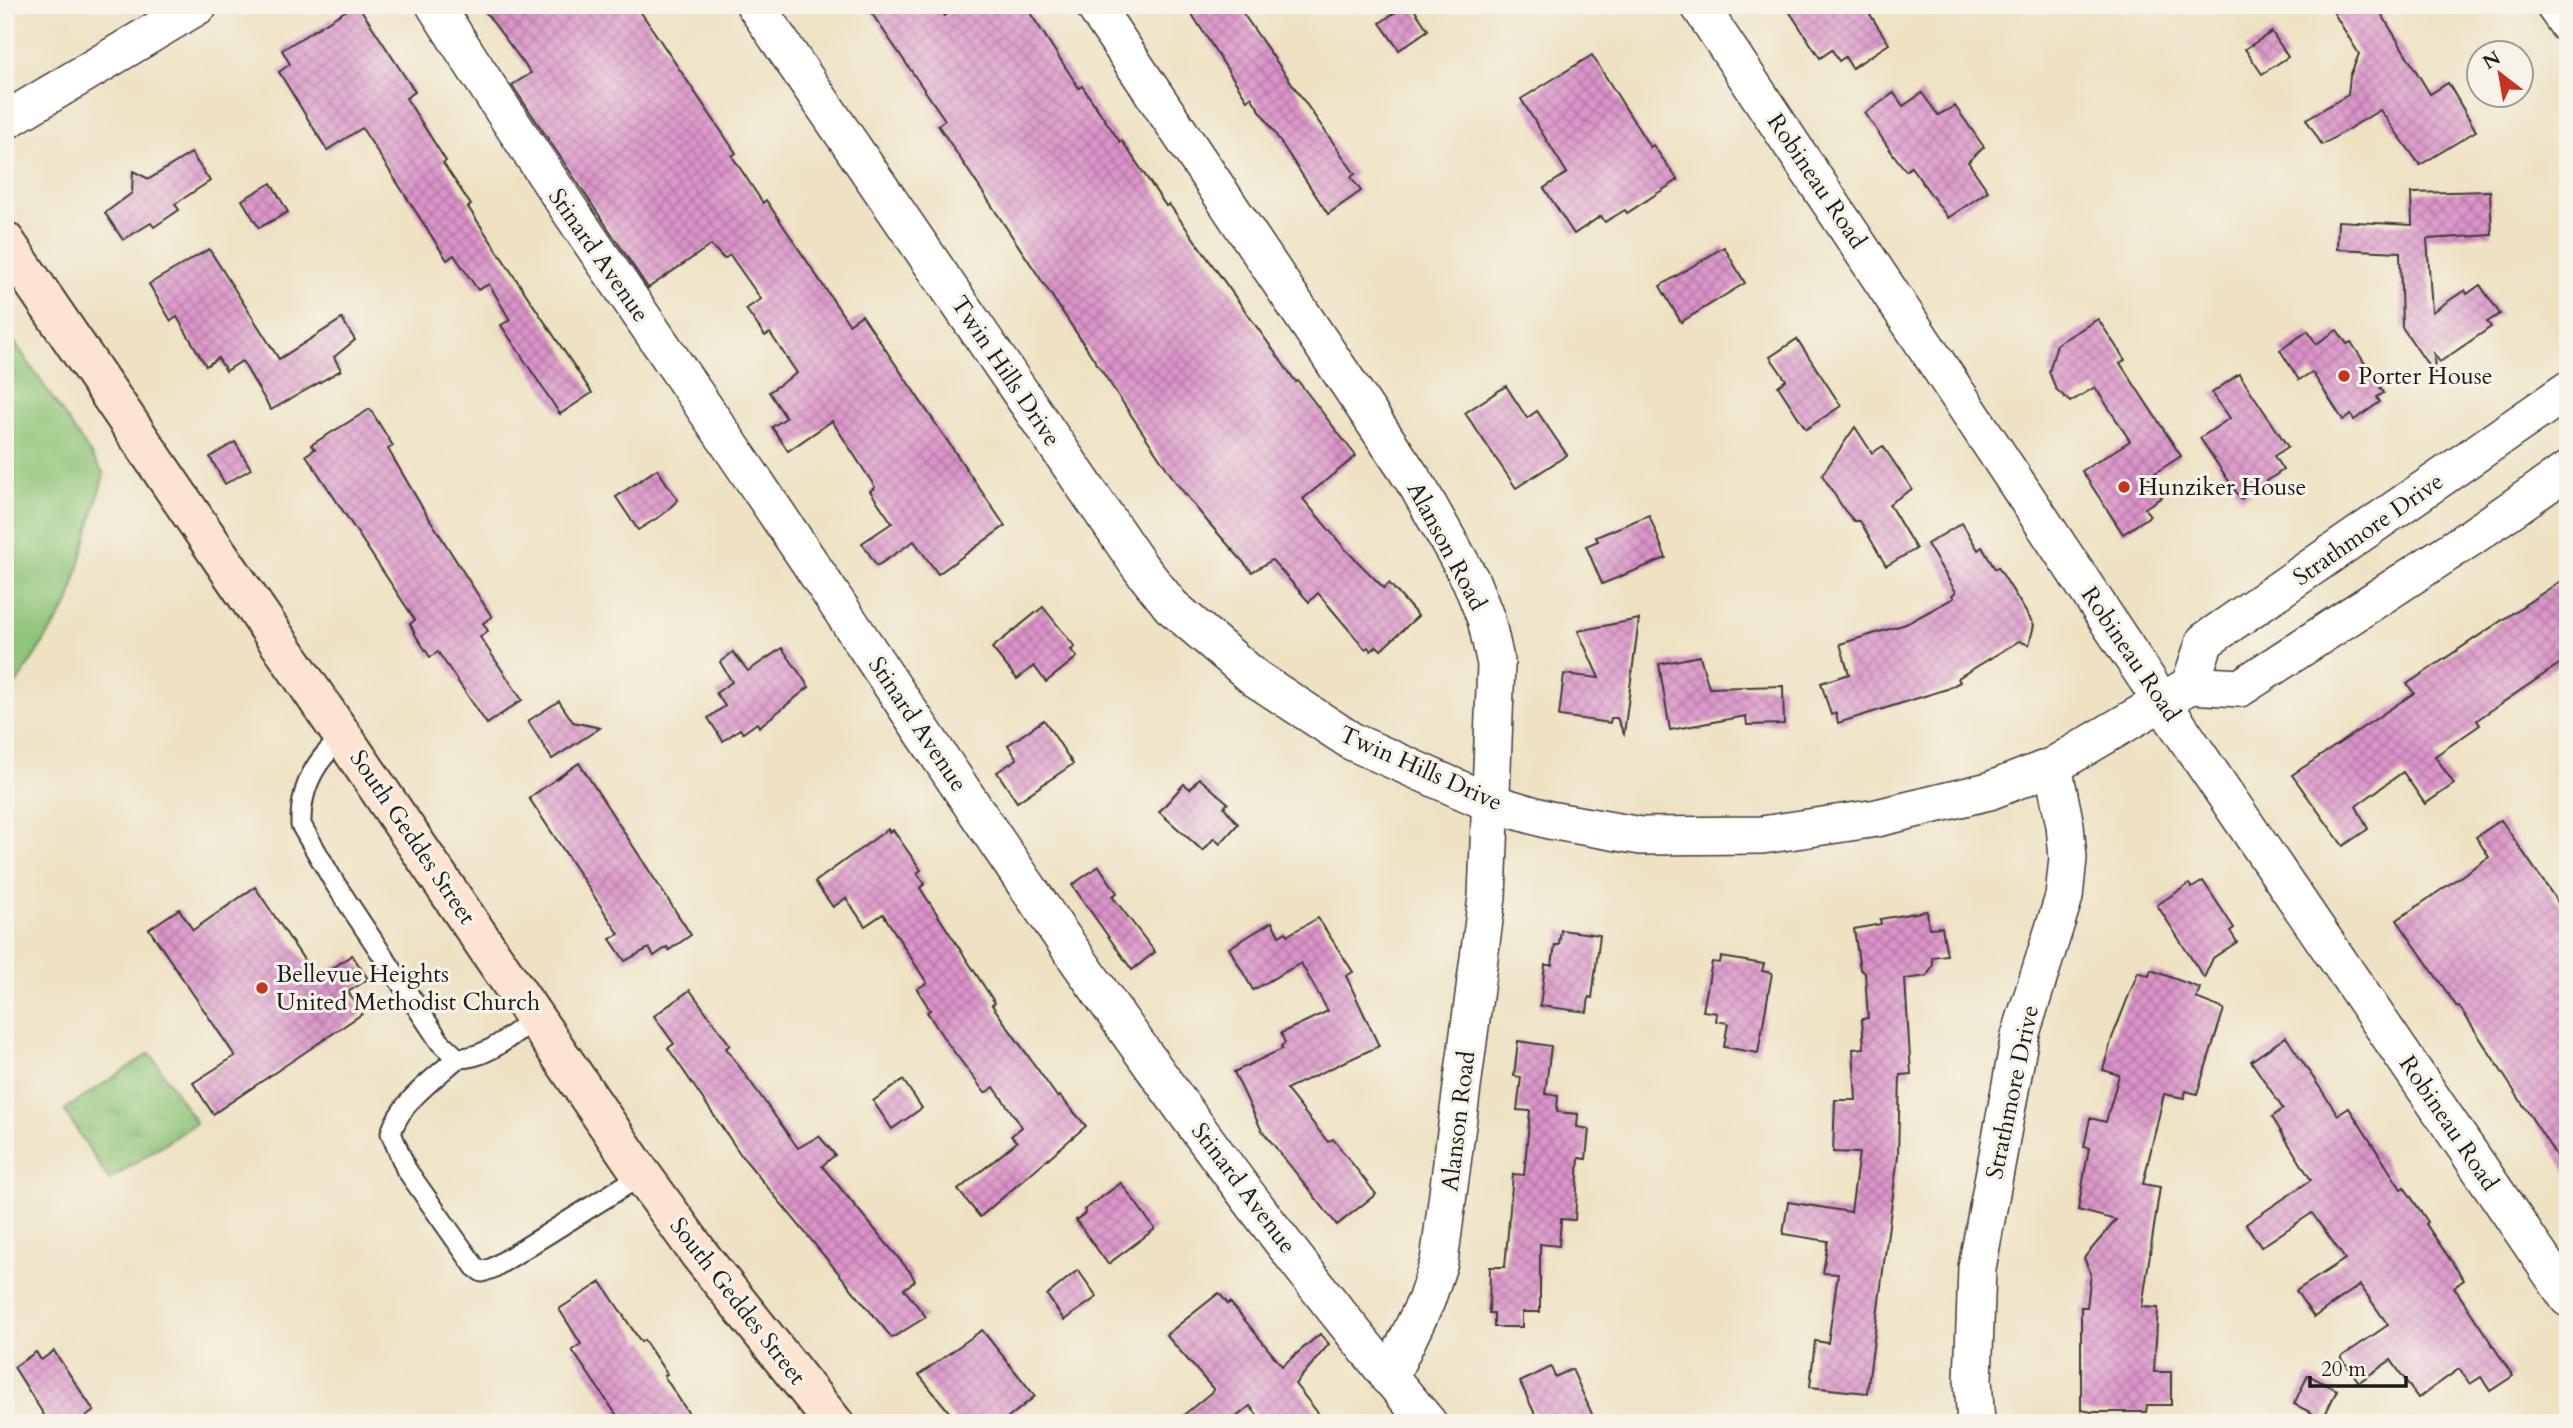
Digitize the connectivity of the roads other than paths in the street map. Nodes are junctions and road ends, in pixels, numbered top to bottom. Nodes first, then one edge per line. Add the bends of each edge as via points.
1 (200, 5) edge
2 (435, 5) edge
3 (755, 5) edge
4 (1094, 5) edge
5 (1699, 5) edge
6 (2554, 5) edge
7 (2568, 25) edge
8 (5, 121) edge
9 (5, 241) edge
10 (2568, 390) edge
11 (2568, 470) edge
12 (2176, 693) junction
13 (345, 736) junction
14 (2053, 766) junction
15 (1488, 802) junction
16 (536, 1017) junction
17 (457, 1058) junction
18 (642, 1175) junction
19 (2568, 1298) edge
20 (1389, 1378) junction
21 (834, 1423) edge
22 (1428, 1423) edge
23 (1976, 1423) edge

1 - 8 street
2 - 20 street, Stinard Avenue via 524,146 1028,888 1243,1190
3 - 15 street, Twin Hills Drive via 1171,606 1255,678 1353,742
4 - 15 street, Alanson Road via 1418,487 1471,581 1496,664
5 - 12 street, Robineau Road
6 - 7 street
9 - 13 main road, South Geddes Street
10 - 12 street, Strathmore Drive via 2205,641
11 - 12 street via 2240,688
12 - 14 street, Twin Hills Drive
12 - 19 street, Robineau Road
13 - 16 main road, South Geddes Street
13 - 17 lane via 317,762 301,825 440,1042
14 - 15 street, Twin Hills Drive via 1989,791 1877,818 1762,835 1641,835 1549,820
14 - 23 street, Strathmore Drive via 2066,825 2064,897 2020,1036 1977,1268
15 - 20 street, Alanson Road via 1486,897 1439,1262
16 - 17 lane via 486,1053
16 - 18 main road, South Geddes Street
17 - 18 lane via 407,1104 391,1133 406,1169 482,1272
18 - 21 main road, South Geddes Street
20 - 22 street, Stinard Avenue

